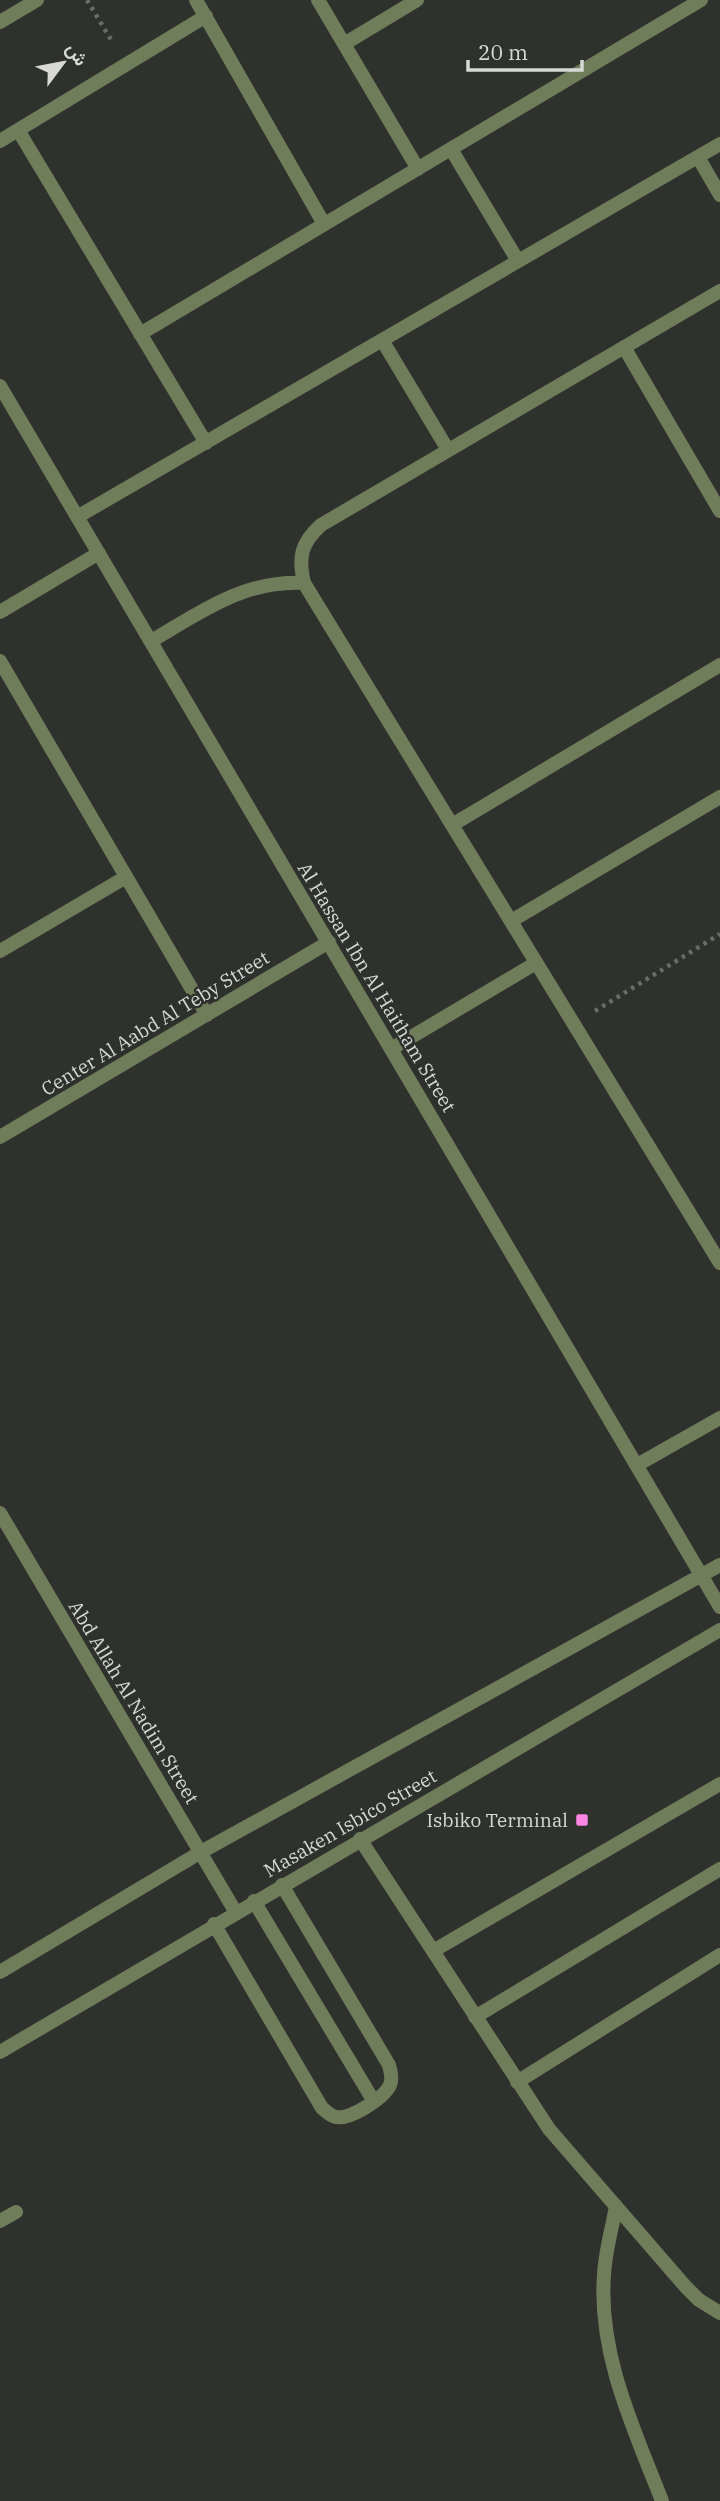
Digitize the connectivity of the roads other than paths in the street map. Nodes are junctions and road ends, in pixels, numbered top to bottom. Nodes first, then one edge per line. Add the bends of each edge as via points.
1 (37, 0) edge
2 (196, 0) edge
3 (318, 0) edge
4 (417, 0) edge
5 (701, 0) edge
6 (206, 16) junction
7 (0, 22) edge
8 (344, 44) junction
9 (18, 130) junction
10 (0, 141) edge
11 (720, 144) edge
12 (451, 149) junction
13 (698, 157) junction
14 (418, 169) junction
15 (720, 195) edge
16 (324, 224) junction
17 (518, 261) junction
18 (720, 291) edge
19 (140, 334) junction
20 (382, 340) junction
21 (624, 347) junction
22 (0, 386) edge
23 (206, 443) junction
24 (448, 450) junction
25 (720, 511) edge
26 (77, 517) junction
27 (99, 554) junction
28 (304, 583) junction
29 (0, 612) edge
30 (151, 641) junction
31 (0, 661) edge
32 (720, 664) edge
33 (720, 797) edge
34 (452, 825) junction
35 (126, 877) junction
36 (511, 921) junction
37 (329, 942) junction
38 (1, 949) edge
39 (536, 963) junction
40 (207, 1014) junction
41 (391, 1049) junction
42 (0, 1137) edge
43 (720, 1263) edge
44 (720, 1418) edge
45 (637, 1465) junction
46 (0, 1513) edge
47 (720, 1565) edge
48 (702, 1576) junction
49 (720, 1607) edge
50 (720, 1630) edge
51 (720, 1784) edge
52 (360, 1839) junction
53 (201, 1852) junction
54 (720, 1869) edge
55 (282, 1885) junction
56 (254, 1901) junction
57 (235, 1911) junction
58 (214, 1924) junction
59 (433, 1951) junction
60 (720, 1955) edge
61 (0, 1972) edge
62 (475, 2017) junction
63 (0, 2052) edge
64 (517, 2082) junction
65 (373, 2100) junction
66 (616, 2206) junction
67 (16, 2211) dead end
68 (0, 2221) edge
69 (720, 2312) edge
70 (663, 2501) edge

1 - 7 street
2 - 6 street
3 - 8 street
4 - 8 street
5 - 12 street
6 - 9 street
6 - 16 street
8 - 14 street
9 - 10 street
9 - 19 street
11 - 13 street
12 - 14 street
12 - 17 street
13 - 15 street
13 - 17 street
14 - 16 street
16 - 19 street
17 - 20 street
18 - 21 street
19 - 23 street
20 - 23 street
20 - 24 street
21 - 24 street
21 - 25 street
22 - 26 street, Al Hassan Ibn Al Haitham Street
23 - 26 street
24 - 28 street via 321,525 305,540 299,561
26 - 27 street, Al Hassan Ibn Al Haitham Street
27 - 29 street
27 - 30 street, Al Hassan Ibn Al Haitham Street
28 - 30 street via 255,586
28 - 34 street
30 - 37 street, Al Hassan Ibn Al Haitham Street
31 - 35 street
32 - 34 street
33 - 36 street
34 - 36 street
35 - 38 street
35 - 40 street
36 - 39 street
37 - 40 street, Center Al Aabd Al Teby Street
37 - 41 street, Al Hassan Ibn Al Haitham Street
39 - 41 street
39 - 43 street
40 - 42 street, Center Al Aabd Al Teby Street
41 - 45 street, Al Hassan Ibn Al Haitham Street
44 - 45 street
45 - 48 street, Al Hassan Ibn Al Haitham Street
46 - 53 street, Abd Allah Al Nadim Street
47 - 48 street
48 - 49 street, Al Hassan Ibn Al Haitham Street
48 - 53 street
50 - 52 street, Masaken Isbico Street
51 - 59 street
52 - 55 street, Masaken Isbico Street
52 - 59 street
53 - 57 street, Abd Allah Al Nadim Street
53 - 61 street
54 - 62 street
55 - 56 street, Masaken Isbico Street
55 - 65 street via 389,2065 390,2085
56 - 57 street, Masaken Isbico Street
56 - 65 street
57 - 58 street, Masaken Isbico Street
58 - 63 street, Masaken Isbico Street
58 - 65 street via 323,2108 339,2118
59 - 62 street
60 - 64 street
62 - 64 street
64 - 66 street via 550,2129
66 - 69 street via 699,2300
66 - 70 street via 604,2275 607,2345 627,2412
67 - 68 street

